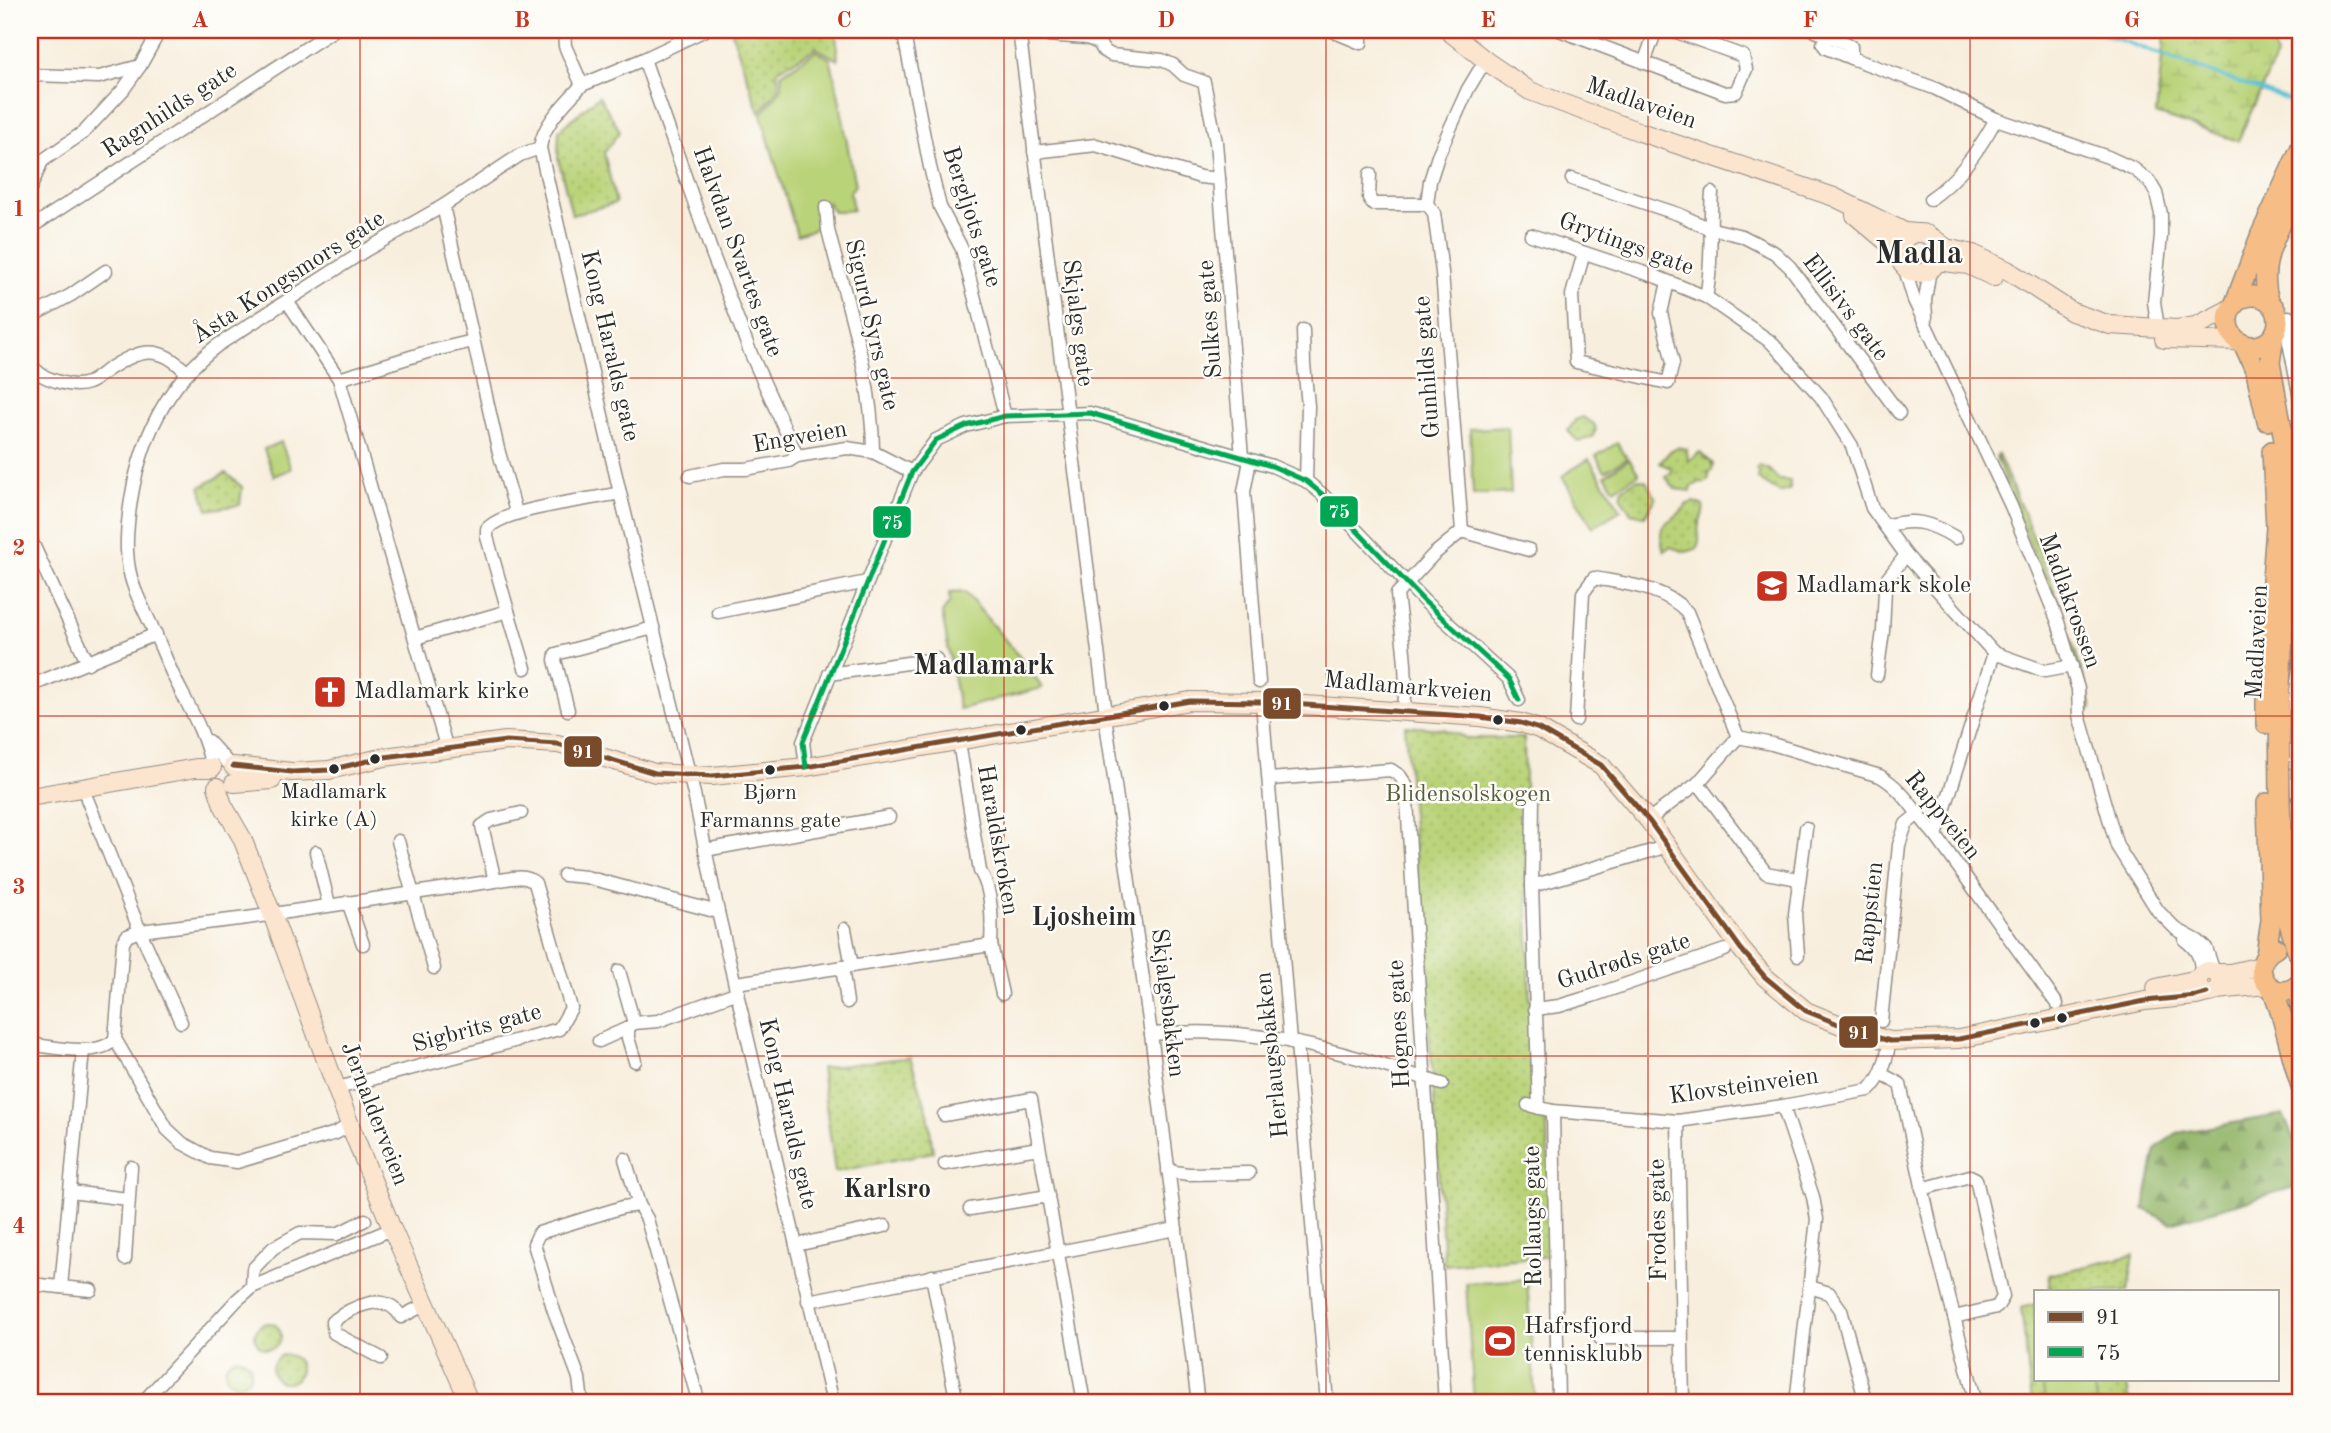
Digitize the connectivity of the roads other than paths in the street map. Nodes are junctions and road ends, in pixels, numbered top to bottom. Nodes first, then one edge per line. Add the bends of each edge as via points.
1 (160, 30) edge
2 (334, 30) edge
3 (564, 30) edge
4 (705, 30) edge
5 (903, 30) edge
6 (1330, 30) edge
7 (1361, 30) edge
8 (1447, 30) edge
9 (1559, 30) edge
10 (1656, 30) edge
11 (1671, 30) edge
12 (1813, 30) edge
13 (1019, 31) edge
14 (644, 59) junction
15 (1489, 63) junction
16 (1644, 63) junction
17 (140, 66) junction
18 (30, 75) edge
19 (582, 85) junction
20 (1996, 119) junction
21 (2301, 147) edge
22 (540, 148) junction
23 (1034, 152) junction
24 (1370, 174) dead end
25 (1219, 179) junction
26 (1572, 179) dead end
27 (2301, 183) edge
28 (30, 189) edge
29 (1712, 192) dead end
30 (1833, 197) junction
31 (1930, 199) dead end
32 (1427, 204) junction
33 (443, 206) junction
34 (826, 207) dead end
35 (2278, 217) junction
36 (30, 228) edge
37 (1709, 228) junction
38 (1531, 234) dead end
39 (1924, 236) junction
40 (1584, 253) junction
41 (1902, 262) junction
42 (1933, 265) junction
43 (106, 271) dead end
44 (1668, 282) junction
45 (1706, 297) junction
46 (287, 301) junction
47 (2269, 301) junction
48 (2154, 302) junction
49 (2232, 306) junction
50 (30, 317) edge
51 (2289, 317) dead end
52 (1926, 324) junction
53 (2134, 327) junction
54 (2158, 328) junction
55 (1303, 330) dead end
56 (2274, 335) junction
57 (473, 341) junction
58 (2241, 343) junction
59 (30, 363) edge
60 (187, 373) junction
61 (339, 379) junction
62 (2301, 403) edge
63 (1067, 412) junction
64 (1899, 413) dead end
65 (1005, 416) junction
66 (873, 452) junction
67 (797, 456) junction
68 (1246, 458) junction
69 (912, 472) junction
70 (690, 476) dead end
71 (1306, 481) junction
72 (620, 493) junction
73 (516, 512) junction
74 (1885, 526) junction
75 (1462, 531) junction
76 (30, 538) edge
77 (1956, 538) dead end
78 (1529, 550) dead end
79 (1906, 555) junction
80 (867, 582) junction
81 (1406, 582) junction
82 (508, 611) junction
83 (718, 612) dead end
84 (653, 628) junction
85 (156, 634) junction
86 (415, 638) junction
87 (2301, 651) edge
88 (1994, 653) junction
89 (936, 659) dead end
90 (88, 663) junction
91 (2072, 666) junction
92 (525, 668) dead end
93 (829, 674) junction
94 (1877, 675) dead end
95 (1259, 681) dead end
96 (30, 686) edge
97 (1519, 700) dead end
98 (1262, 702) junction
99 (568, 710) dead end
100 (1105, 711) junction
101 (1403, 712) junction
102 (1576, 720) dead end
103 (1738, 737) junction
104 (959, 742) junction
105 (450, 743) junction
106 (806, 767) junction
107 (223, 775) junction
108 (689, 775) junction
109 (1269, 779) junction
110 (1698, 783) junction
111 (1533, 795) dead end
112 (30, 797) edge
113 (87, 799) dead end
114 (2301, 804) edge
115 (521, 813) dead end
116 (1917, 816) junction
117 (888, 817) dead end
118 (1650, 822) junction
119 (1806, 828) dead end
120 (1936, 836) junction
121 (398, 841) dead end
122 (1658, 849) dead end
123 (705, 850) junction
124 (316, 852) dead end
125 (564, 875) dead end
126 (1798, 879) junction
127 (495, 881) junction
128 (1532, 886) junction
129 (412, 892) junction
130 (348, 902) junction
131 (330, 905) junction
132 (718, 912) junction
133 (272, 914) junction
134 (845, 929) dead end
135 (140, 932) junction
136 (363, 944) dead end
137 (991, 945) junction
138 (1724, 950) dead end
139 (2300, 954) edge
140 (1798, 955) dead end
141 (2264, 960) junction
142 (847, 967) junction
143 (434, 968) dead end
144 (619, 971) dead end
145 (2209, 980) junction
146 (2300, 983) edge
147 (2270, 987) junction
148 (737, 988) junction
149 (1002, 994) dead end
150 (847, 1002) dead end
151 (1535, 1009) junction
152 (2060, 1010) junction
153 (2301, 1019) edge
154 (1881, 1021) dead end
155 (181, 1022) dead end
156 (631, 1026) junction
157 (1151, 1034) junction
158 (115, 1039) junction
159 (599, 1041) dead end
160 (1890, 1041) junction
161 (1293, 1043) junction
162 (30, 1044) edge
163 (83, 1050) junction
164 (635, 1061) dead end
165 (1881, 1074) junction
166 (1424, 1078) junction
167 (1443, 1084) dead end
168 (2301, 1086) edge
169 (338, 1088) junction
170 (1783, 1106) junction
171 (1553, 1111) junction
172 (944, 1115) dead end
173 (1678, 1121) junction
174 (350, 1125) junction
175 (1038, 1148) junction
176 (625, 1158) dead end
177 (945, 1164) dead end
178 (131, 1167) dead end
179 (1168, 1171) junction
180 (1249, 1173) dead end
181 (1922, 1189) junction
182 (70, 1192) junction
183 (1048, 1196) junction
184 (128, 1199) junction
185 (639, 1205) junction
186 (970, 1209) dead end
187 (365, 1220) dead end
188 (885, 1226) dead end
189 (392, 1229) junction
190 (1176, 1229) junction
191 (796, 1245) junction
192 (1056, 1253) junction
193 (125, 1259) dead end
194 (932, 1276) junction
195 (30, 1284) edge
196 (61, 1287) junction
197 (252, 1287) junction
198 (1810, 1287) junction
199 (91, 1290) dead end
200 (808, 1301) junction
201 (426, 1304) junction
202 (1954, 1317) junction
203 (1600, 1338) dead end
204 (1681, 1338) junction
205 (381, 1358) dead end
206 (956, 1398) dead end
207 (142, 1403) edge
208 (470, 1403) edge
209 (582, 1403) edge
210 (699, 1403) edge
211 (833, 1403) edge
212 (1084, 1403) edge
213 (1198, 1403) edge
214 (1327, 1403) edge
215 (1445, 1403) edge
216 (1558, 1403) edge
217 (1683, 1403) edge
218 (1796, 1403) edge
219 (1866, 1403) edge
220 (1976, 1403) edge

1 - 17 street
2 - 36 street, Ragnhilds gate
3 - 19 street via 565,46
4 - 14 street
5 - 65 street, Bergljots gate via 933,181 940,207 962,249
6 - 7 street via 1361,43
8 - 15 main road, Madlaveien
9 - 16 street
10 - 16 street
11 - 16 street via 1743,56 1746,69 1736,92 1725,93
12 - 20 street via 1848,44 1851,58 1934,88
13 - 23 street, Skjalgs gate
13 - 25 street, Sulkes gate via 1087,38 1111,55 1162,60 1204,82
14 - 19 street
14 - 67 street, Halvdan Svartes gate via 712,253
15 - 30 main road, Madlaveien via 1530,91
15 - 32 street, Gunhilds gate via 1468,89 1430,181
17 - 18 street via 99,77
17 - 28 street via 84,132 42,161
19 - 22 street via 547,128
20 - 31 street via 1981,146
20 - 48 street via 2108,157 2149,181 2161,214
21 - 35 main road
22 - 33 street, Åsta Kongsmors gate via 520,155
22 - 72 street, Kong Haralds gate
23 - 25 street via 1096,145
23 - 63 street, Skjalgs gate
24 - 32 street via 1373,204
25 - 68 street, Sulkes gate
26 - 37 street, Grytings gate
27 - 35 main road
29 - 37 street, Grytings gate
30 - 39 main road, Madlaveien via 1905,232
30 - 41 main road, Madlaveien via 1894,248
32 - 75 street, Gunhilds gate via 1434,213 1442,272
33 - 46 street, Åsta Kongsmors gate
33 - 57 street
34 - 66 street, Sigurd Syrs gate via 865,379
35 - 47 main road via 2265,267
35 - 49 main road
37 - 45 street, Grytings gate
37 - 64 street, Ellisivs gate via 1742,236 1776,253
38 - 40 street, Grytings gate
39 - 41 main road via 1903,241 1899,251
39 - 42 main road via 1938,247
39 - 53 main road, Madlaveien via 2007,270 2071,312 2110,325
40 - 44 street, Grytings gate
40 - 44 street via 1572,295 1576,362 1668,383 1674,363 1661,313
41 - 42 main road via 1916,272
41 - 52 street, Madlakrossen
42 - 52 street, Madlakrossen via 1924,300
42 - 58 main road via 1968,265 2095,332
43 - 50 street
44 - 45 street, Grytings gate
45 - 74 street, Grytings gate via 1771,342 1821,397 1852,446 1872,508
46 - 60 street, Åsta Kongsmors gate via 218,345
46 - 61 street
47 - 49 main road via 2247,296
47 - 56 main road via 2278,321
48 - 53 street
48 - 54 street
49 - 54 main road, Madlaveien via 2196,326
49 - 58 main road via 2229,330
51 - 62 street
52 - 91 street, Madlakrossen via 2011,506
53 - 54 main road, Madlaveien
55 - 71 street
56 - 58 main road via 2264,344 2251,347
56 - 139 main road, Madlaveien via 2271,373 2285,445 2290,508 2279,704 2284,905
57 - 61 street
57 - 73 street
58 - 141 main road, Madlaveien via 2256,372 2266,413 2276,501 2265,670 2271,920
59 - 60 street via 41,376 68,385 89,383 141,352 163,353
60 - 85 street, Åsta Kongsmors gate via 155,418 139,458 128,520 128,568
61 - 86 street
63 - 65 street
63 - 68 street via 1090,412
63 - 100 street, Skjalgs gate
65 - 69 street via 936,440
66 - 67 street, Engveien via 847,448
66 - 69 street, Engveien
67 - 70 street, Engveien
68 - 71 street
68 - 95 street, Sulkes gate via 1244,492
69 - 80 street
71 - 81 street
72 - 73 street
72 - 84 street, Kong Haralds gate
73 - 82 street via 487,529
74 - 77 street via 1917,521
74 - 79 street, Grytings gate
75 - 78 street
75 - 81 street
76 - 90 street
79 - 88 street, Grytings gate
79 - 94 street via 1885,589
80 - 83 street
80 - 93 street
81 - 97 street via 1509,679
81 - 101 street via 1397,594 1404,649
82 - 86 street
82 - 92 street
84 - 99 street via 556,654
84 - 108 street, Kong Haralds gate
85 - 90 street
85 - 107 street, Åsta Kongsmors gate
86 - 105 street
87 - 114 street via 2295,702
88 - 91 street, Grytings gate via 2045,671
88 - 120 street
89 - 93 street
90 - 96 street
91 - 145 street, Madlakrossen via 2079,715 2117,846 2158,911 2176,929 2206,947
93 - 106 street via 803,742
98 - 100 main road, Madlamarkveien via 1190,701
98 - 101 main road, Madlamarkveien
98 - 109 street, Herlaugsbakken
100 - 104 main road, Madlamarkveien
100 - 157 street, Skjalgsbakken
101 - 118 main road, Madlamarkveien via 1480,717 1539,729 1601,765
102 - 103 street via 1583,593 1594,578 1666,595 1682,606
103 - 110 street
103 - 116 street, Rappveien via 1880,776 1900,791
104 - 106 main road, Madlamarkveien
104 - 137 street, Haraldskroken via 987,890
105 - 107 main road, Madlamarkveien via 387,766 330,778
105 - 108 main road, Madlamarkveien via 558,744 655,773
106 - 108 main road, Madlamarkveien
107 - 112 main road, Madlamarkveien via 196,768
107 - 133 main road, Jernalderveien via 223,805 242,838
108 - 123 street, Kong Haralds gate
109 - 161 street, Herlaugsbakken
109 - 166 street, Hognes gate via 1391,770 1406,786
110 - 118 street
110 - 126 street via 1766,873
111 - 128 street
113 - 135 street
115 - 127 street via 482,824
116 - 120 street, Rappveien
116 - 154 street, Rappstien via 1906,824 1899,845
117 - 123 street
118 - 160 main road, Madlamarkveien via 1765,977 1806,1011
119 - 126 street
120 - 152 street, Rappveien
121 - 129 street
122 - 128 street
123 - 132 street, Kong Haralds gate
124 - 131 street
125 - 132 street
126 - 140 street
127 - 129 street
127 - 169 street, Sigbrits gate via 525,877 535,883 571,1008 559,1029
128 - 151 street
129 - 130 street
129 - 143 street
130 - 131 street
130 - 136 street
131 - 133 street
132 - 148 street, Kong Haralds gate
133 - 135 street
133 - 169 main road, Jernalderveien
134 - 142 street
135 - 155 street
135 - 158 street via 127,936 123,943
137 - 142 street, Haraldskroken
137 - 149 street, Haraldskroken
138 - 151 street, Gudrøds gate via 1592,996
139 - 141 main road via 2278,947
141 - 145 main road, Madlamarkveien
141 - 147 main road via 2263,978
142 - 148 street, Haraldskroken
142 - 150 street
144 - 156 street
145 - 147 main road, Madlamarkveien
145 - 152 main road, Madlamarkveien via 2200,996 2161,998 2077,1015
146 - 147 main road via 2283,991
146 - 153 main road
147 - 168 main road
148 - 156 street, Kong Haralds gate via 658,1021
148 - 191 street, Kong Haralds gate
151 - 171 street, Klovsteinveien via 1534,1107
152 - 160 main road, Madlamarkveien via 1959,1039
156 - 159 street, Kong Haralds gate
156 - 164 street
157 - 161 street via 1230,1033
157 - 179 street, Skjalgsbakken
158 - 163 street
158 - 174 street via 167,1129 201,1155 237,1162
160 - 165 street
161 - 166 street
161 - 214 street, Herlaugsbakken
162 - 163 street
163 - 182 street
165 - 170 street, Klovsteinveien via 1869,1090
165 - 181 street via 1899,1084
166 - 167 street
166 - 215 street, Hognes gate
169 - 174 main road, Jernalderveien
170 - 173 street, Klovsteinveien
170 - 198 street via 1817,1209
171 - 173 street, Klovsteinveien
171 - 216 street, Rollaugs gate
172 - 175 street via 1031,1099
173 - 204 street, Frodes gate
174 - 189 main road, Jernalderveien
175 - 177 street
175 - 183 street
176 - 185 street
178 - 184 street
179 - 180 street
179 - 190 street, Skjalgsbakken
181 - 202 street
181 - 202 street via 1976,1179 2003,1297 1997,1307
182 - 184 street
182 - 196 street
183 - 186 street
183 - 192 street
184 - 193 street
185 - 209 street via 539,1233 534,1244 579,1378
185 - 210 street via 648,1219
187 - 197 street via 337,1234 300,1233 273,1248 253,1269
188 - 191 street, Kong Haralds gate
189 - 197 street
189 - 201 main road, Jernalderveien
190 - 192 street
190 - 213 street, Skjalgsbakken
191 - 200 street, Kong Haralds gate
192 - 194 street
192 - 212 street
194 - 200 street
194 - 206 street
195 - 196 street
196 - 199 street
197 - 207 street
198 - 218 street
198 - 219 street via 1829,1293 1841,1310
200 - 211 street, Kong Haralds gate
201 - 205 street via 401,1317 397,1310 374,1302 332,1322 334,1333
201 - 208 main road, Jernalderveien
202 - 220 street
203 - 204 street
204 - 217 street, Frodes gate

